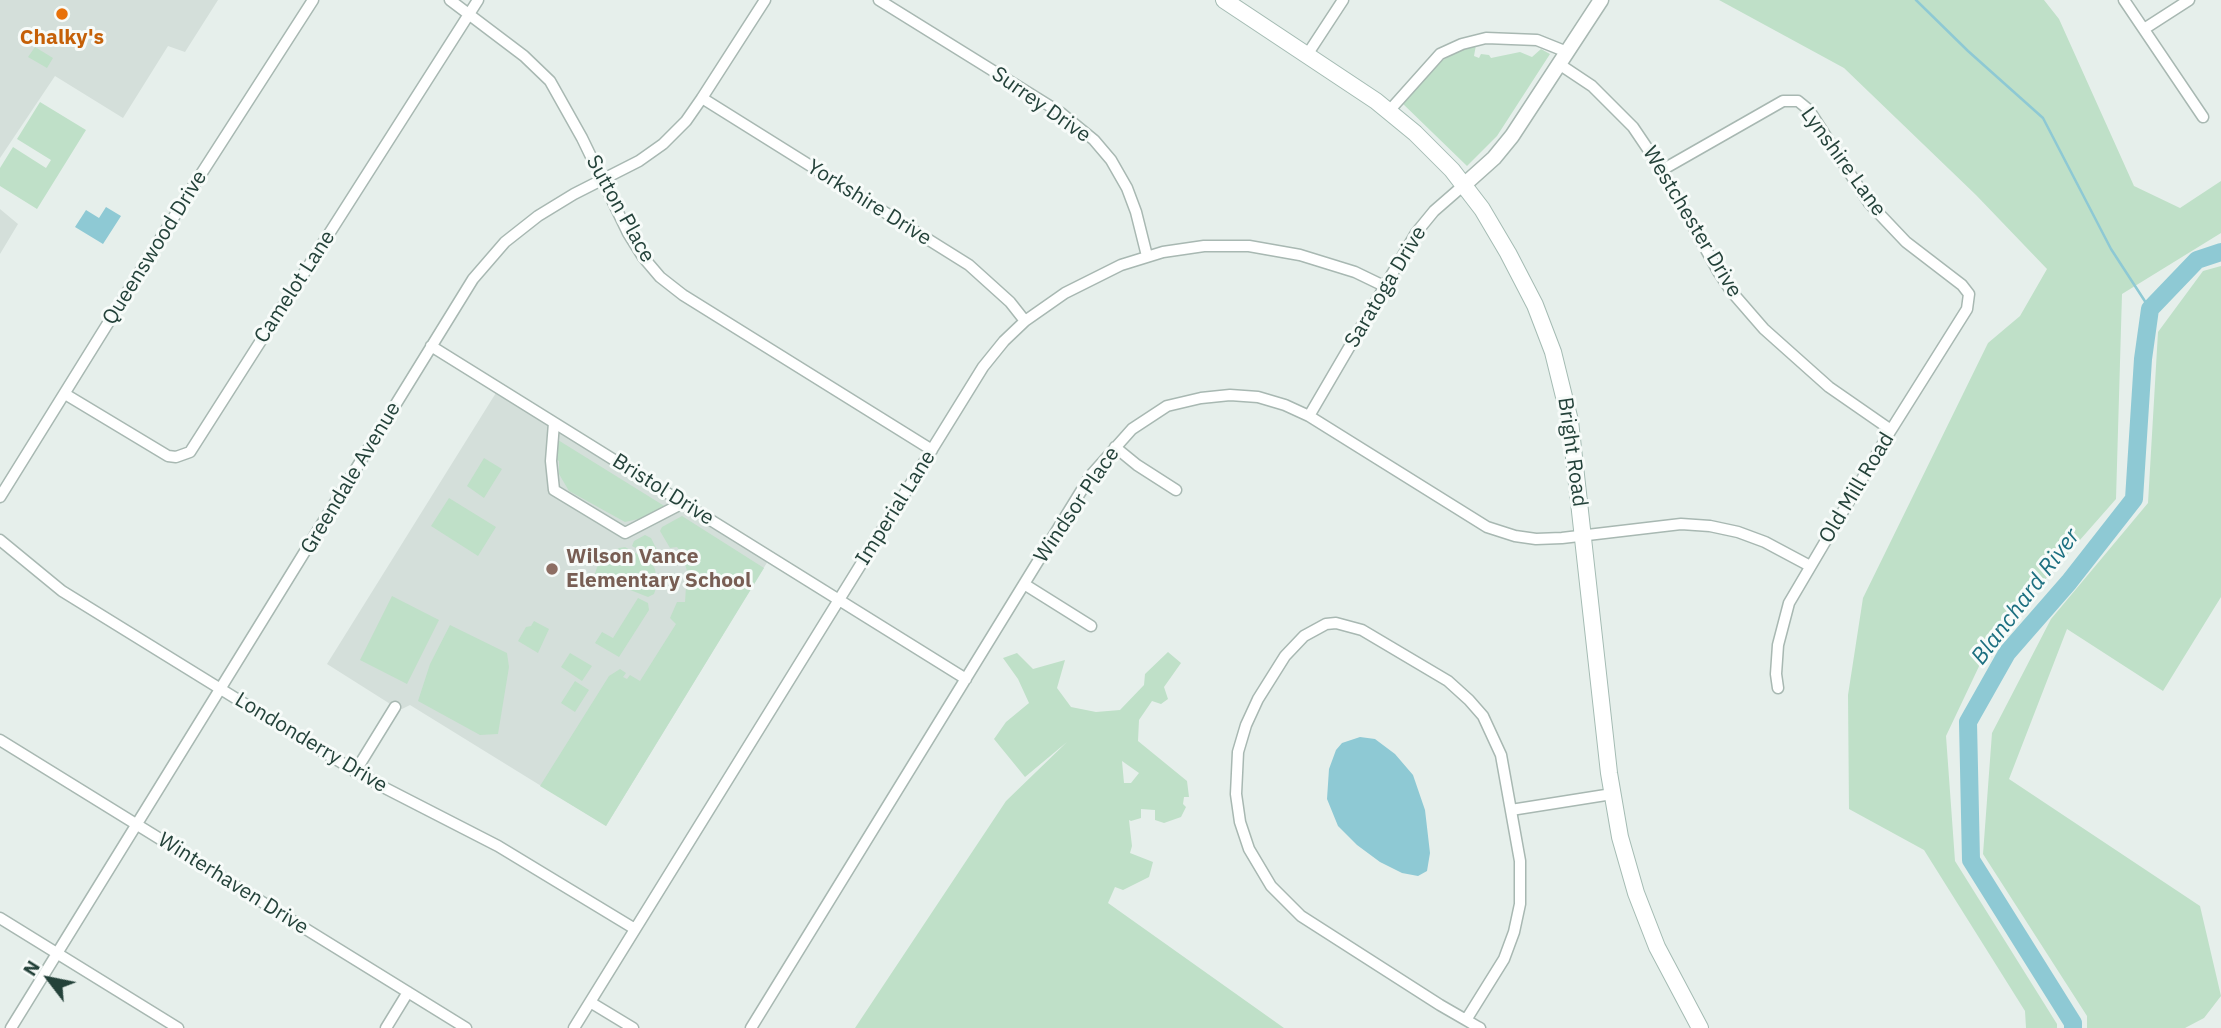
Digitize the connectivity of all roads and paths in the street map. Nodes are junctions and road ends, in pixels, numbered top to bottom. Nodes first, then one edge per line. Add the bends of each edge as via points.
1 (313, 0) edge
2 (450, 0) edge
3 (478, 0) edge
4 (765, 0) edge
5 (879, 0) edge
6 (1224, 0) edge
7 (1343, 0) edge
8 (1601, 0) edge
9 (2124, 0) edge
10 (2189, 0) edge
11 (468, 14) junction
12 (2144, 30) junction
13 (1307, 55) junction
14 (1563, 58) junction
15 (702, 98) junction
16 (1389, 111) junction
17 (2203, 117) dead end
18 (1662, 170) junction
19 (602, 180) junction
20 (1465, 184) junction
21 (1147, 256) junction
22 (1384, 286) junction
23 (1969, 298) joint
24 (1025, 321) junction
25 (431, 346) junction
26 (65, 394) junction
27 (1309, 416) junction
28 (554, 423) junction
29 (1891, 430) junction
30 (1115, 447) junction
31 (932, 450) junction
32 (1176, 491) dead end
33 (0, 498) edge
34 (683, 503) junction
35 (1584, 536) junction
36 (0, 540) edge
37 (1810, 566) junction
38 (1024, 584) junction
39 (839, 599) junction
40 (1091, 626) dead end
41 (966, 679) junction
42 (1778, 688) dead end
43 (221, 690) junction
44 (395, 707) dead end
45 (0, 740) edge
46 (355, 772) junction
47 (1612, 794) junction
48 (1511, 810) junction
49 (137, 825) junction
50 (0, 918) edge
51 (635, 929) junction
52 (57, 953) junction
53 (408, 992) junction
54 (590, 1002) junction
55 (1466, 1020) junction
56 (11, 1028) edge
57 (178, 1028) edge
58 (386, 1028) edge
59 (466, 1028) edge
60 (574, 1028) edge
61 (633, 1028) edge
62 (751, 1028) edge
63 (1480, 1028) edge
64 (1700, 1028) edge

1 - 26 street, Queenswood Drive
2 - 11 street, Sutton Place
3 - 11 street, Camelot Lane
4 - 15 street, Greendale Avenue
5 - 21 street, Surrey Drive via 1061,113 1094,140 1127,188
6 - 13 main road, Bright Road
7 - 13 street
8 - 14 street, Saratoga Drive
9 - 12 street
10 - 12 street
11 - 19 street, Sutton Place via 550,81
11 - 26 street, Camelot Lane via 190,452 168,456
12 - 17 street
13 - 16 main road, Bright Road
14 - 16 street, Westchester Drive via 1537,40 1486,38 1462,44 1440,54
14 - 18 street, Westchester Drive via 1623,116
14 - 20 street, Saratoga Drive via 1503,148
15 - 19 street, Greendale Avenue via 657,149
15 - 24 street, Yorkshire Drive via 969,265
16 - 20 main road, Bright Road
18 - 23 street, Lynshire Lane via 1783,101 1798,101 1809,110 1869,203 1906,242 1962,285
18 - 29 street, Westchester Drive via 1740,302 1806,369
19 - 25 street, Greendale Avenue via 556,204 505,242 473,279
19 - 31 street, Sutton Place via 628,233 660,278
20 - 22 street, Saratoga Drive via 1424,221
20 - 35 main road, Bright Road via 1522,279 1553,352 1570,421
21 - 22 street, Imperial Lane via 1204,247 1261,248 1335,265
21 - 24 street, Imperial Lane via 1082,283
22 - 27 street, Saratoga Drive
23 - 29 street, Old Mill Road via 1967,309
24 - 31 street, Imperial Lane via 983,367
25 - 28 street, Bristol Drive
25 - 43 street, Greendale Avenue
26 - 33 street, Queenswood Drive
27 - 30 street, Windsor Place via 1258,397 1201,397 1155,412
27 - 35 street, Windsor Place via 1487,527 1523,538
28 - 34 street, Bristol Drive
28 - 34 street via 554,490 625,533
29 - 37 street, Old Mill Road
30 - 32 street
30 - 38 street, Windsor Place via 1091,475
31 - 39 street, Imperial Lane
34 - 39 street, Bristol Drive
35 - 37 street, Windsor Place via 1681,524 1710,526 1765,542
35 - 47 main road, Bright Road
36 - 43 street, Londonderry Drive via 56,587
37 - 42 street, Old Mill Road via 1789,603 1780,631
38 - 40 street
38 - 41 street, Windsor Place
39 - 41 street, Bristol Drive
39 - 51 street, Imperial Lane
41 - 62 street, Windsor Place
43 - 46 street, Londonderry Drive
43 - 49 street, Greendale Avenue
44 - 46 street
45 - 49 street, Winterhaven Drive
46 - 51 street, Londonderry Drive via 498,846
47 - 48 street
47 - 64 main road, Bright Road via 1646,920
48 - 55 street via 1521,876 1518,918 1504,958
48 - 55 street via 1496,741 1469,700 1380,640 1336,623 1315,628 1285,656 1252,711 1238,752 1240,822 1255,862 1280,897 1312,924
49 - 52 street, Greendale Avenue
49 - 53 street, Winterhaven Drive
50 - 52 street
51 - 54 street, Imperial Lane
52 - 56 street, Greendale Avenue
52 - 57 street
53 - 58 street
53 - 59 street, Winterhaven Drive
54 - 60 street, Imperial Lane
54 - 61 street
55 - 63 street

